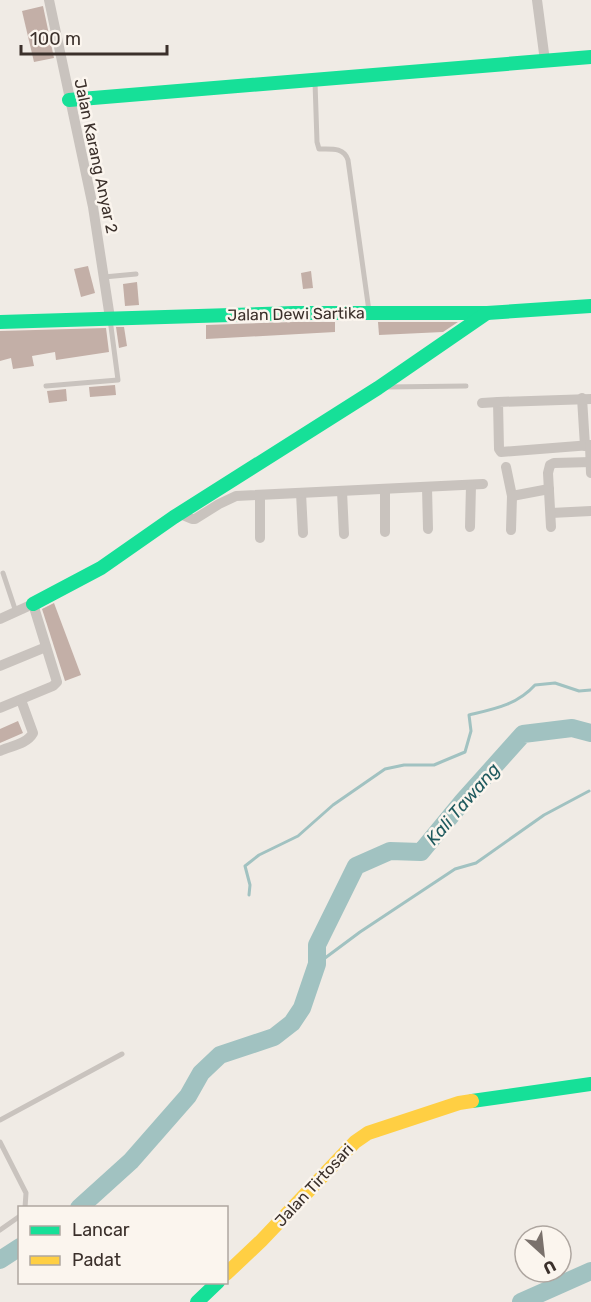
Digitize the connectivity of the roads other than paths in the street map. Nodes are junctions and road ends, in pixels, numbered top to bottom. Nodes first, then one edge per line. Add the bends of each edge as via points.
1 (49, 0) edge
2 (537, 0) edge
3 (591, 57) edge
4 (545, 61) junction
5 (315, 80) junction
6 (69, 100) junction
7 (136, 274) dead end
8 (104, 277) junction
9 (591, 306) edge
10 (369, 313) junction
11 (488, 313) junction
12 (110, 318) junction
13 (0, 322) edge
14 (46, 386) dead end
15 (466, 386) dead end
16 (378, 388) junction
17 (586, 399) edge
18 (482, 402) dead end
19 (498, 402) junction
20 (588, 446) edge
21 (591, 462) edge
22 (506, 467) dead end
23 (591, 473) edge
24 (483, 484) dead end
25 (471, 485) junction
26 (427, 487) junction
27 (385, 489) junction
28 (549, 489) junction
29 (342, 491) junction
30 (301, 493) junction
31 (260, 495) junction
32 (512, 495) junction
33 (591, 511) edge
34 (550, 513) junction
35 (180, 514) junction
36 (470, 527) dead end
37 (551, 527) dead end
38 (428, 529) dead end
39 (511, 530) dead end
40 (385, 532) dead end
41 (303, 533) dead end
42 (344, 534) dead end
43 (260, 538) dead end
44 (3, 573) dead end
45 (33, 604) junction
46 (16, 612) junction
47 (0, 618) edge
48 (46, 647) junction
49 (0, 666) edge
50 (21, 700) junction
51 (0, 708) edge
52 (0, 751) edge
53 (122, 1054) dead end
54 (591, 1084) edge
55 (0, 1120) edge
56 (0, 1142) edge
57 (25, 1206) edge
58 (18, 1217) edge
59 (0, 1230) edge
60 (228, 1272) edge
61 (216, 1284) edge
62 (197, 1302) edge

1 - 6 street, Jalan Karang Anyar 2
2 - 4 street
3 - 4 street
4 - 5 street
5 - 6 street
5 - 10 lane via 319,149 342,150 348,160
6 - 8 street, Jalan Karang Anyar 2
7 - 8 lane
8 - 12 street, Jalan Karang Anyar 2
9 - 11 street, Jalan Dewi Sartika
10 - 11 street, Jalan Dewi Sartika
10 - 12 street, Jalan Dewi Sartika
11 - 16 street
12 - 13 street, Jalan Dewi Sartika
12 - 14 lane via 118,380
15 - 16 lane
16 - 35 street
17 - 19 street
17 - 20 street
18 - 19 street
19 - 20 street via 501,452
20 - 21 street
21 - 23 street
21 - 28 street via 552,463
22 - 32 street
24 - 25 street
25 - 26 street
25 - 36 street
26 - 27 street
26 - 38 street
27 - 29 street
27 - 40 street
28 - 32 street
28 - 34 street
29 - 30 street
29 - 42 street
30 - 31 street
30 - 41 street
31 - 35 street via 236,496 195,519
31 - 43 street
32 - 39 street
33 - 34 street
34 - 37 street
35 - 45 street via 101,568
44 - 46 lane
45 - 46 street
45 - 48 street
46 - 47 street
48 - 49 street
48 - 50 street via 57,682
50 - 51 street
50 - 52 street via 33,733 23,742
53 - 55 lane
54 - 60 street, Jalan Tirtosari via 459,1103 368,1133
56 - 57 lane via 26,1193
58 - 59 lane
61 - 62 street

